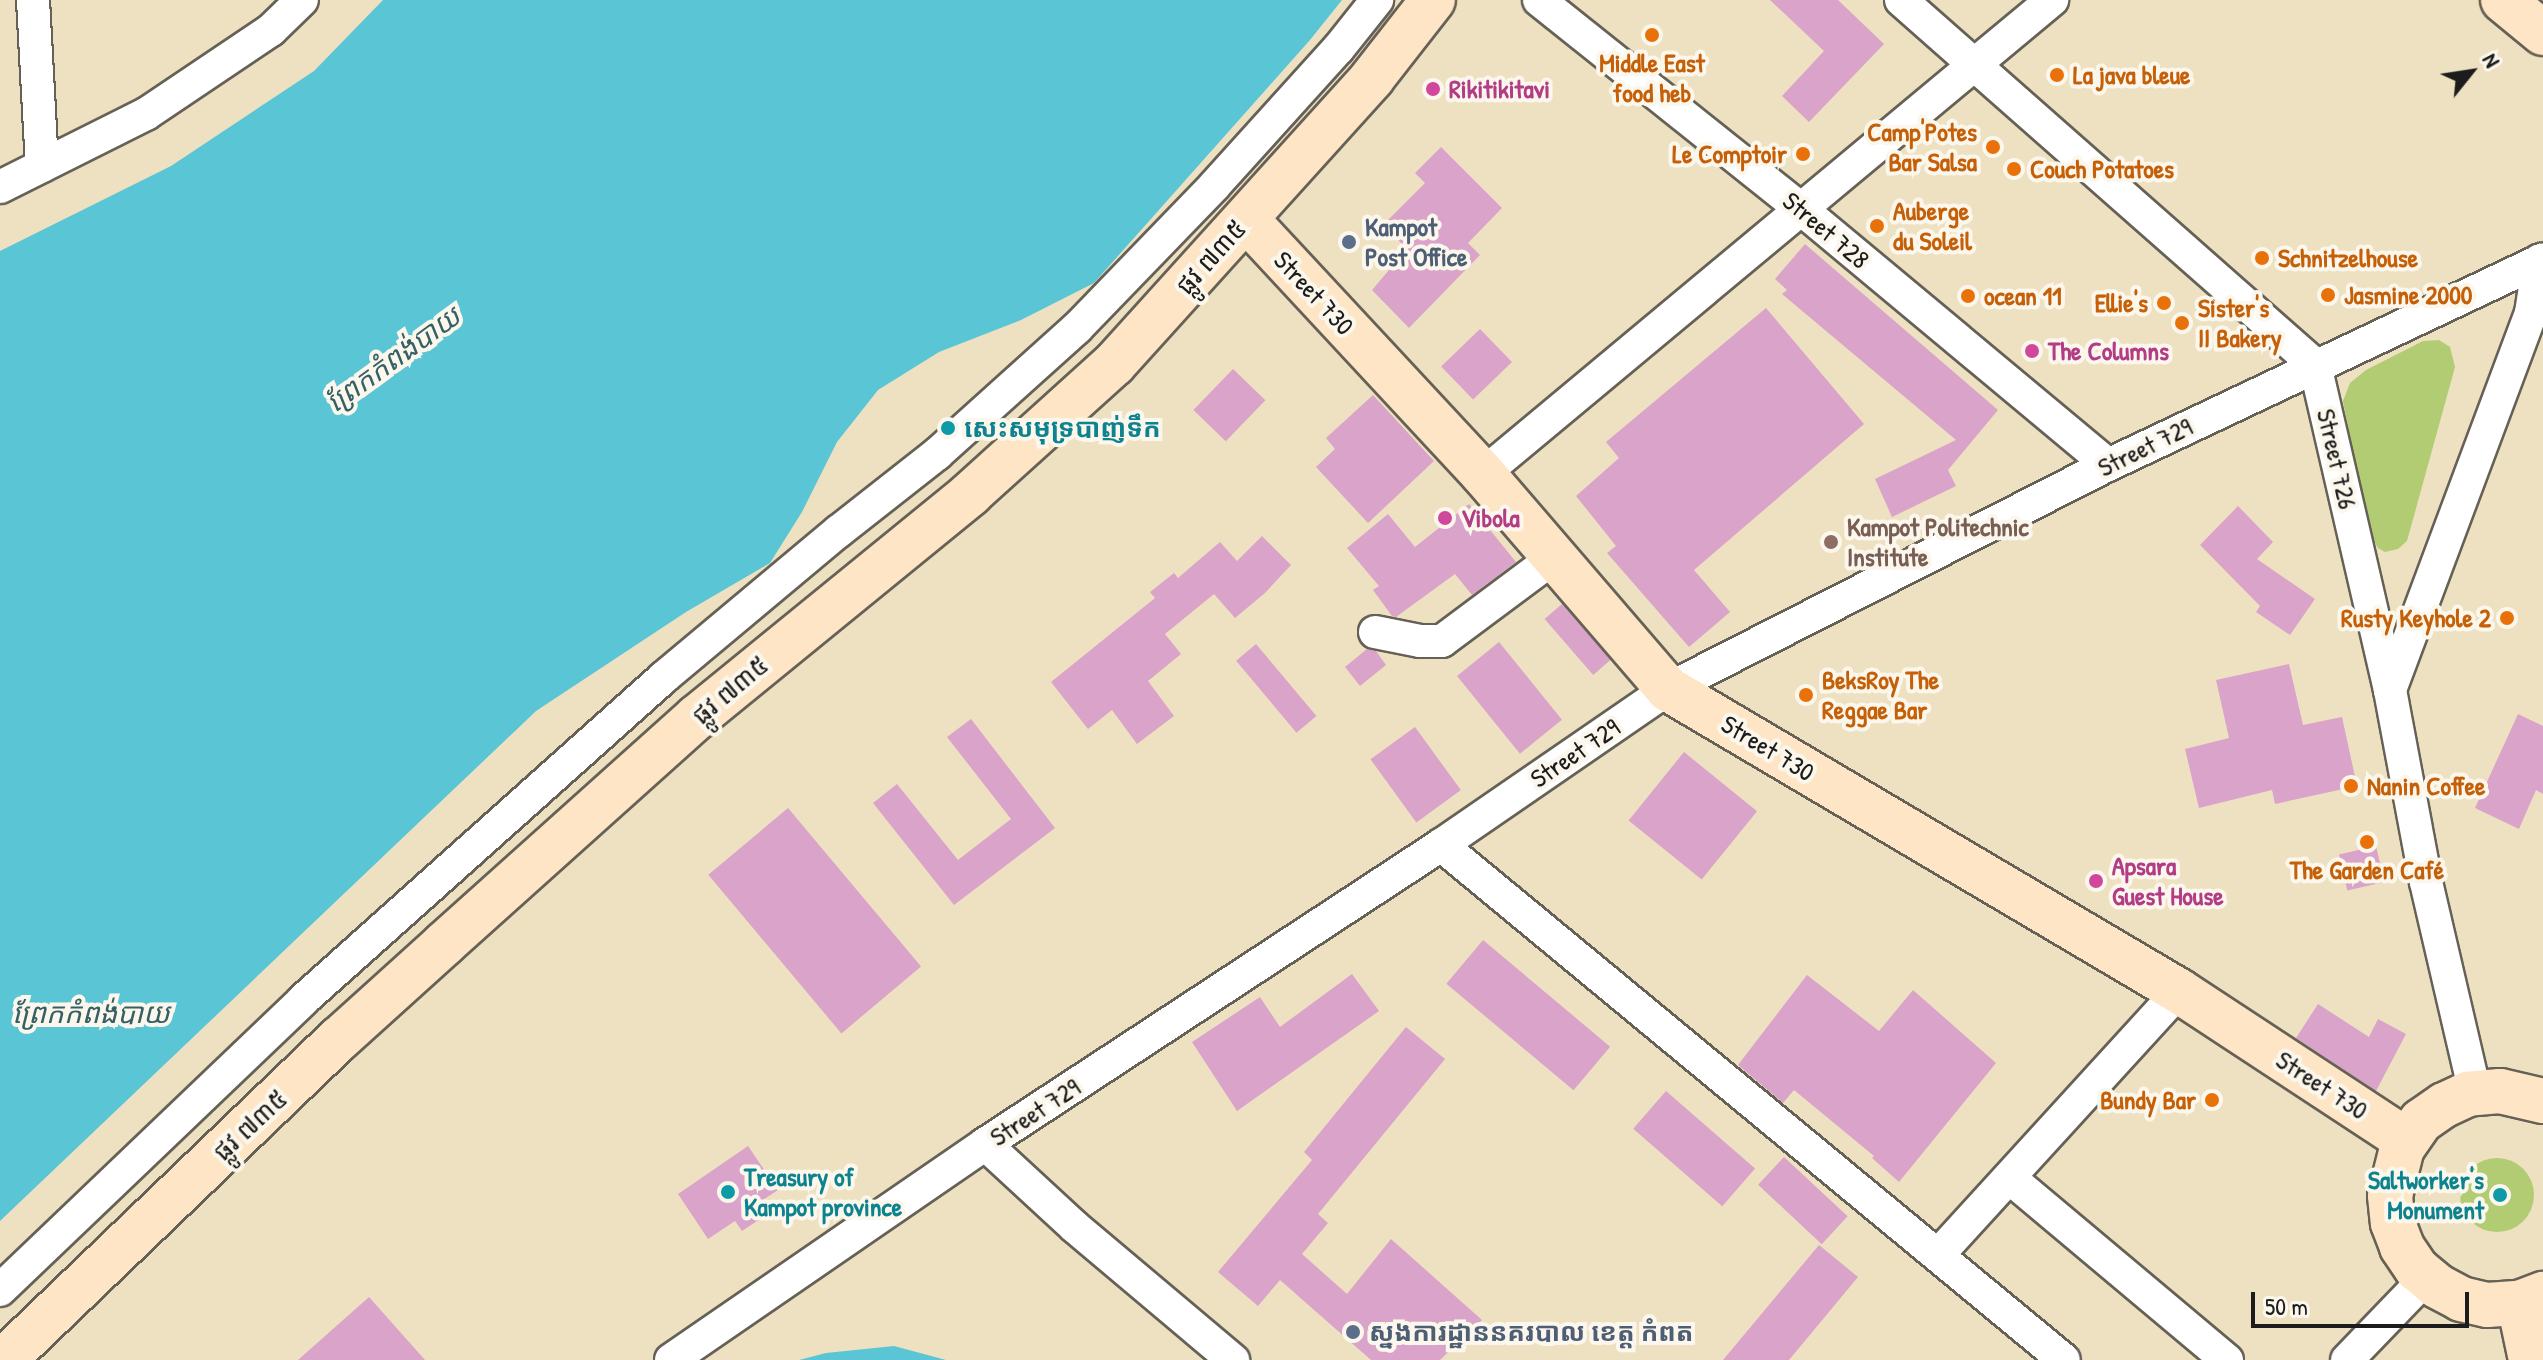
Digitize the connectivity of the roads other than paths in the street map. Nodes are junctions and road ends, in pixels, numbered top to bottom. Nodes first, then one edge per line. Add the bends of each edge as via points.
1 (33, 0) edge
2 (302, 0) edge
3 (1377, 0) edge
4 (1433, 0) edge
5 (1539, 0) edge
6 (1901, 0) edge
7 (2052, 0) edge
8 (2503, 0) edge
9 (2543, 33) edge
10 (1975, 62) junction
11 (42, 166) junction
12 (0, 187) edge
13 (1800, 208) junction
14 (1246, 219) junction
15 (2541, 260) edge
16 (2315, 365) junction
17 (2108, 465) junction
18 (1483, 474) junction
19 (1556, 556) junction
20 (1375, 632) dead end
21 (1668, 689) junction
22 (2390, 690) junction
23 (1441, 845) junction
24 (2179, 991) junction
25 (2475, 1093) junction
26 (2543, 1101) edge
27 (2406, 1140) junction
28 (985, 1144) junction
29 (2011, 1179) junction
30 (1938, 1255) junction
31 (2426, 1278) junction
32 (0, 1290) edge
33 (2531, 1298) edge
34 (4, 1360) edge
35 (671, 1360) edge
36 (1233, 1360) edge
37 (2064, 1360) edge
38 (2227, 1360) edge
39 (2347, 1360) edge
40 (2531, 1360) edge

1 - 11 street
2 - 11 street via 271,30 146,114
3 - 32 street via 1214,186 1067,337 937,454 663,678 303,1000
4 - 14 street, ផ្លូវ ៧៣៥ via 1372,78
5 - 13 street, Street 728
6 - 10 street
7 - 10 street
8 - 9 street
10 - 13 street
10 - 16 street
11 - 12 street
13 - 17 street, Street 728
13 - 18 street
14 - 18 street, Street 730
14 - 34 street, ផ្លូវ ៧៣៥ via 1114,364 1050,423 697,717 339,1039
15 - 16 street, Street 729
15 - 22 street via 2531,313
16 - 17 street, Street 729
16 - 22 street, Street 726
17 - 21 street, Street 729
18 - 19 street, Street 730
19 - 20 street via 1442,641
19 - 21 street, Street 730
21 - 23 street, Street 729
21 - 24 street, Street 730
22 - 25 street, Street 726 via 2426,882
23 - 28 street, Street 729
23 - 30 street
24 - 27 street, Street 730
24 - 29 street
25 - 26 street via 2515,1092
25 - 27 street via 2432,1113
27 - 31 street via 2391,1180 2391,1210 2402,1247
28 - 35 street, Street 729
28 - 36 street
29 - 30 street
29 - 38 street
30 - 37 street
31 - 33 street via 2449,1294 2474,1302
31 - 39 street
33 - 40 street

